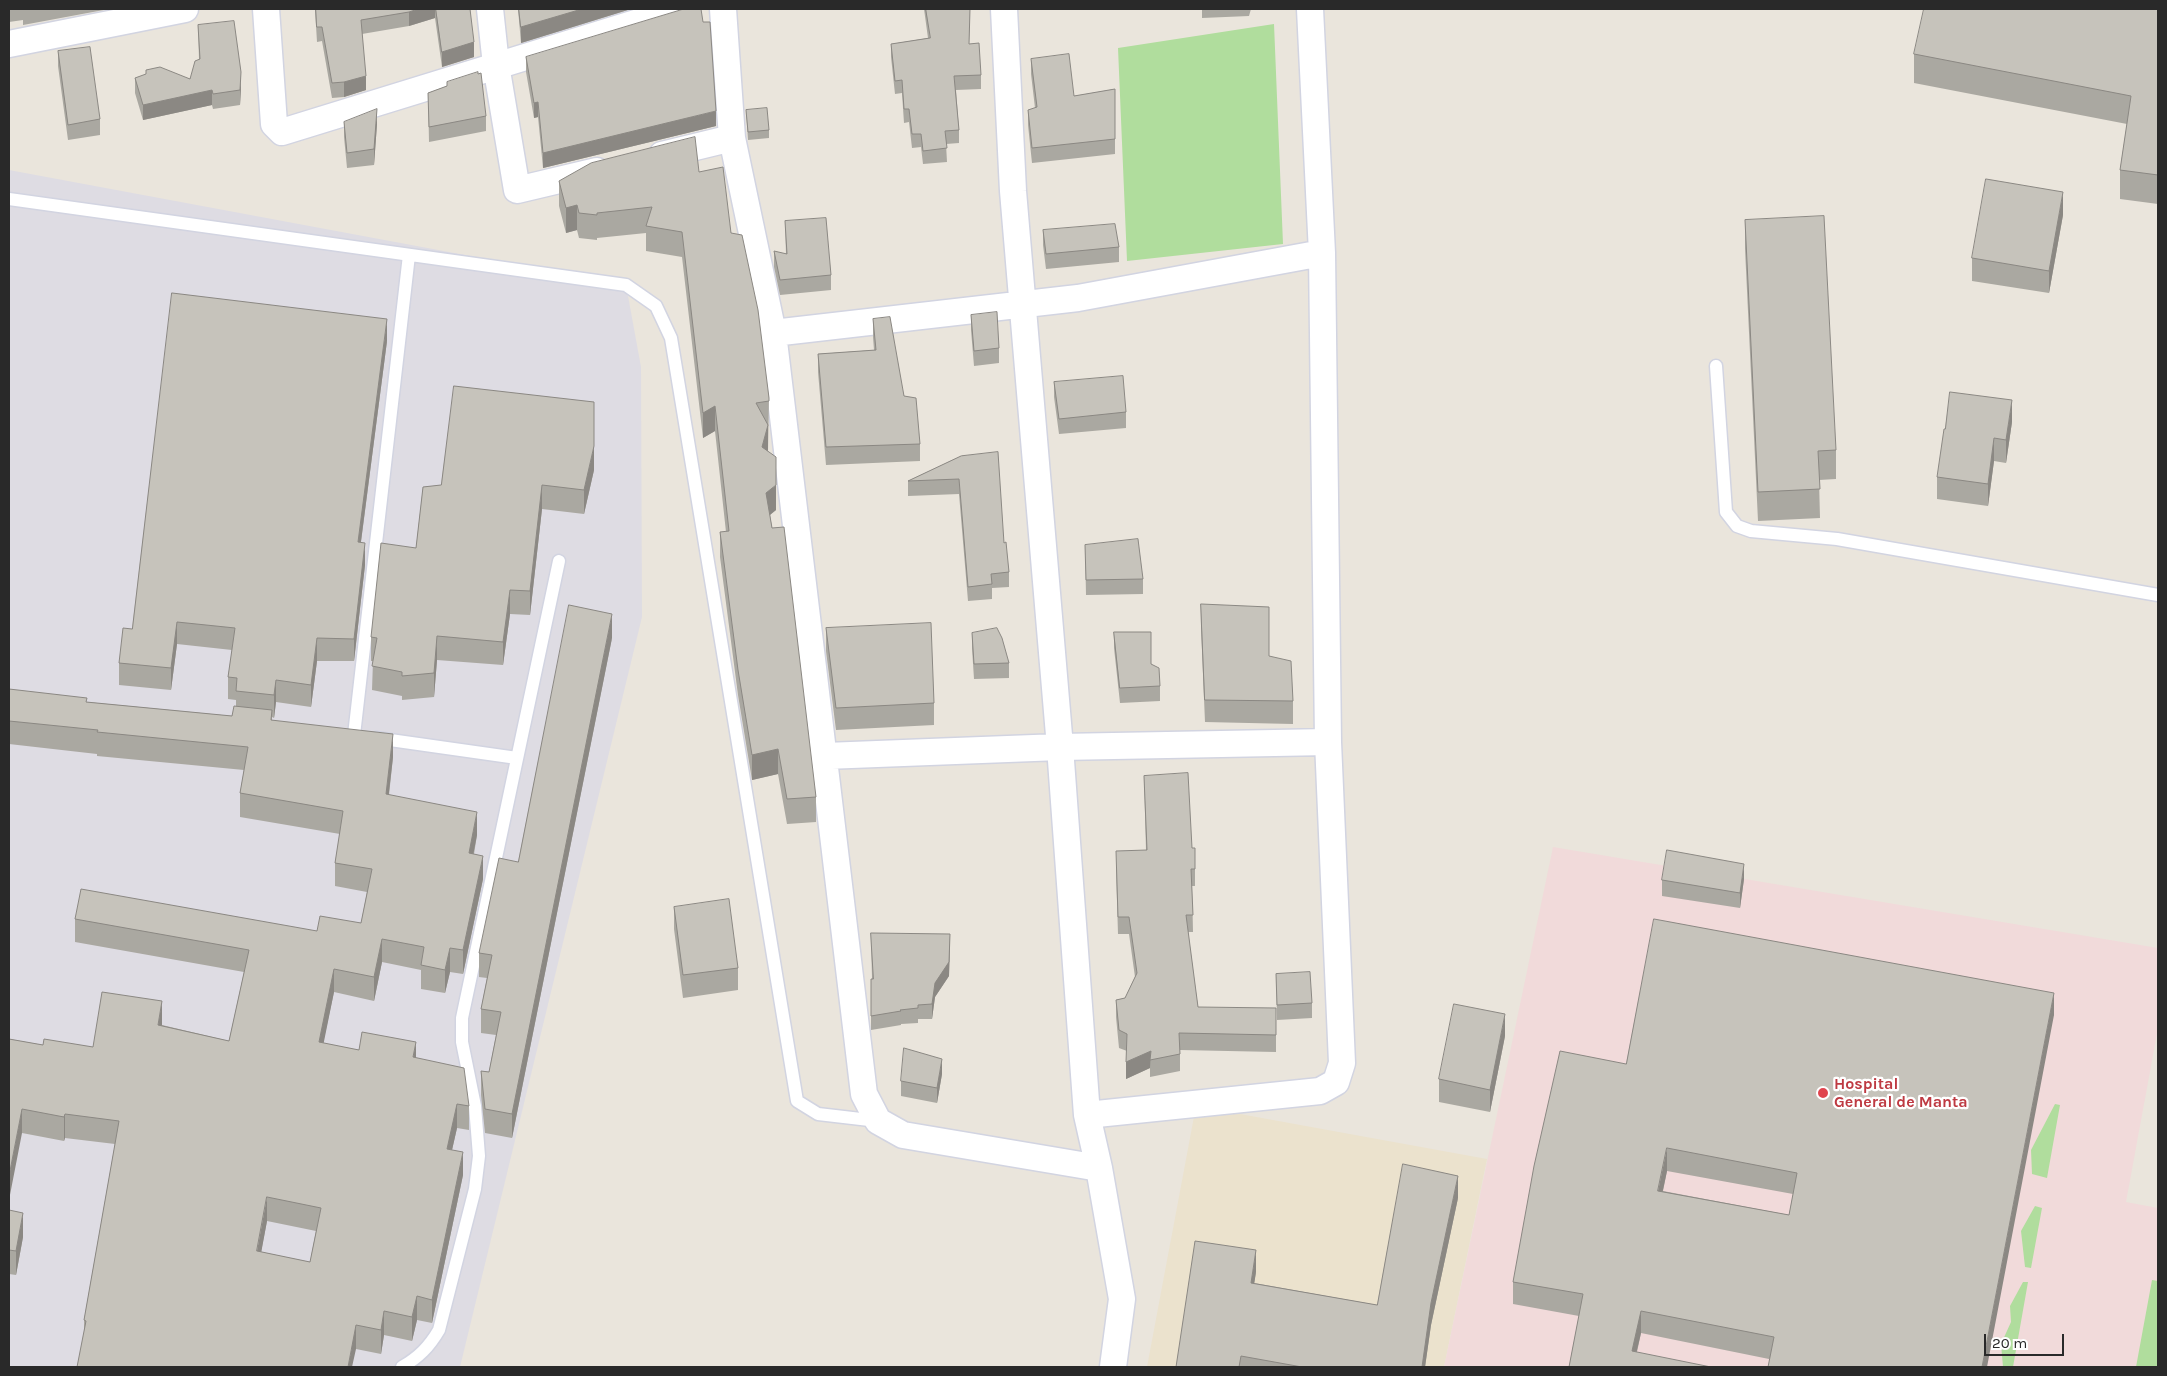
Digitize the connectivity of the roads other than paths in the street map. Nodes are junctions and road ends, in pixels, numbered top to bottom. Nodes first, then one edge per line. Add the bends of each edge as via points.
1 (185, 9) edge
2 (266, 9) edge
3 (490, 9) edge
4 (681, 9) edge
5 (723, 9) edge
6 (1004, 9) edge
7 (1310, 9) edge
8 (9, 44) edge
9 (496, 65) junction
10 (732, 138) junction
11 (9, 199) edge
12 (1322, 253) junction
13 (409, 255) junction
14 (1022, 303) junction
15 (773, 333) junction
16 (1716, 366) dead end
17 (560, 561) dead end
18 (2158, 595) edge
19 (1328, 742) junction
20 (1060, 747) junction
21 (825, 756) junction
22 (517, 758) junction
23 (1087, 1115) junction
24 (878, 1121) junction
25 (1099, 1168) junction
26 (402, 1367) edge
27 (1112, 1367) edge

1 - 8 street
2 - 9 street via 274,124 282,132
3 - 9 street
4 - 9 street
5 - 10 street
6 - 14 street
7 - 12 street
9 - 10 street via 517,190
10 - 15 street
11 - 13 lane
12 - 14 street via 1078,298
12 - 19 street
13 - 22 lane via 349,735
13 - 24 lane via 626,285 656,306 671,338 797,1101 818,1114
14 - 15 street
14 - 20 street
15 - 21 street
16 - 18 lane via 1726,512 1737,526 1751,531 1837,539
17 - 22 lane
19 - 20 street
19 - 23 street via 1342,1063 1336,1082 1320,1091
20 - 21 street
20 - 23 street
21 - 24 street via 864,1094
22 - 26 lane via 462,1018 462,1042 475,1106 479,1156 475,1189 439,1330 430,1346
23 - 25 street
24 - 25 street via 903,1135
25 - 27 street via 1122,1299

